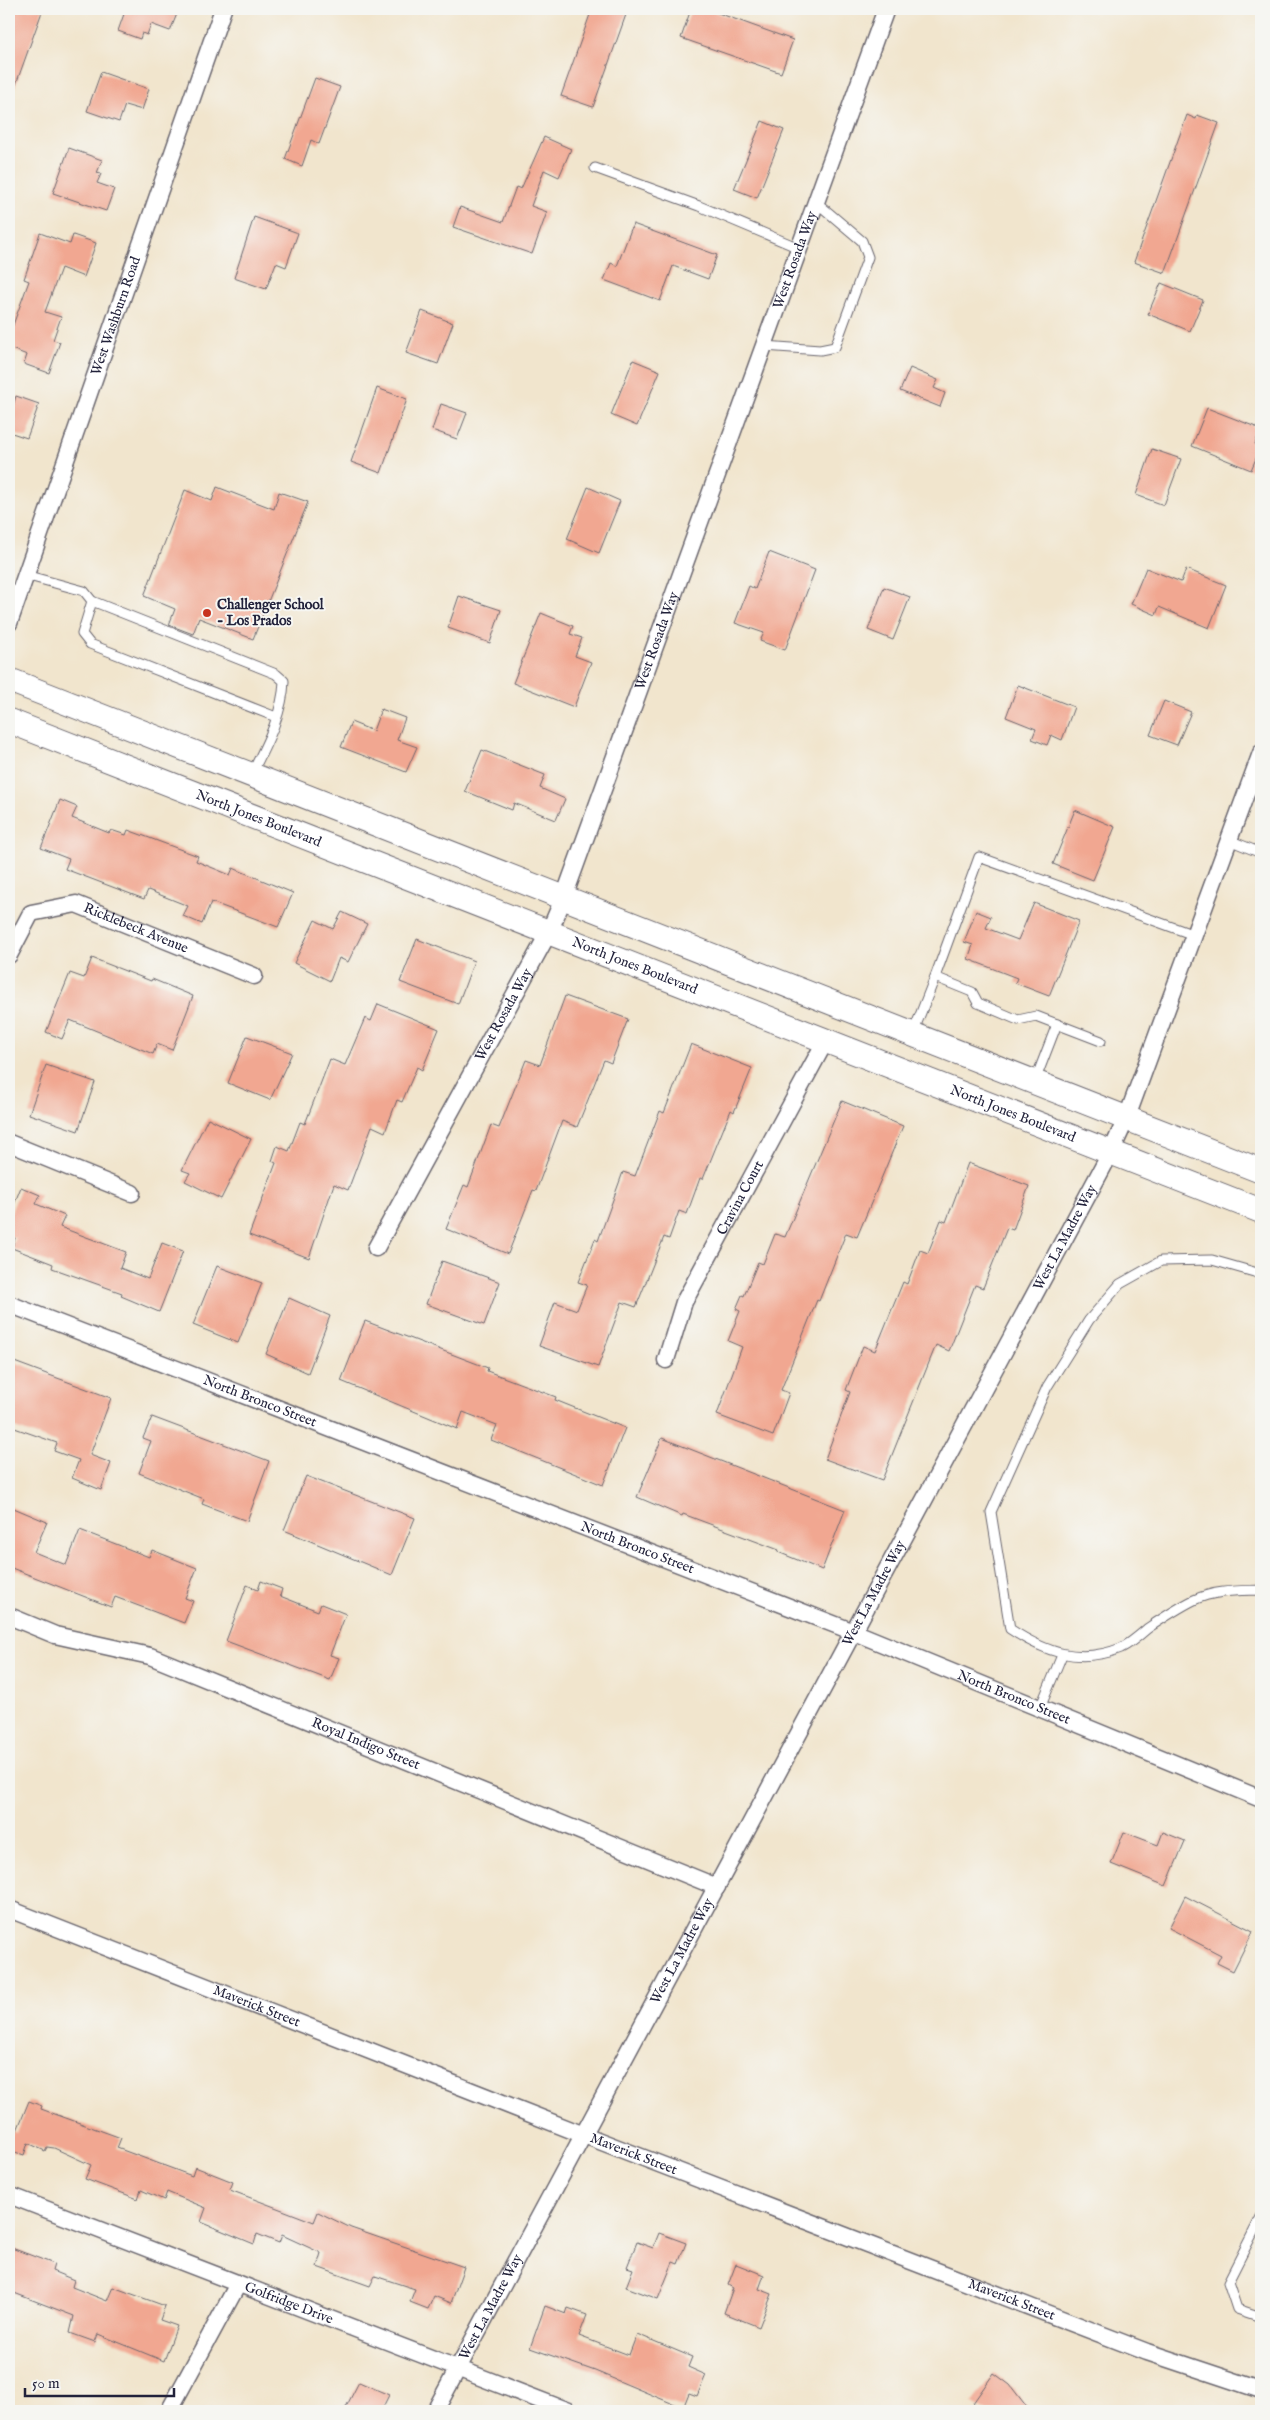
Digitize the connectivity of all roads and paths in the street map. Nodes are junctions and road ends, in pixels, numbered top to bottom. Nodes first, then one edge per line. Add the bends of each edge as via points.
1 (223, 9) edge
2 (886, 9) edge
3 (596, 168) dead end
4 (816, 202) junction
5 (799, 248) junction
6 (764, 346) junction
7 (25, 575) junction
8 (92, 601) junction
9 (9, 623) edge
10 (9, 680) edge
11 (276, 717) junction
12 (9, 721) edge
13 (1261, 753) edge
14 (251, 775) junction
15 (1256, 785) edge
16 (1229, 840) junction
17 (1261, 853) edge
18 (564, 897) junction
19 (549, 932) junction
20 (1194, 936) junction
21 (9, 955) edge
22 (254, 976) dead end
23 (935, 977) junction
24 (1056, 1024) junction
25 (913, 1034) junction
26 (826, 1040) junction
27 (1101, 1041) dead end
28 (1035, 1081) junction
29 (1127, 1118) junction
30 (9, 1143) edge
31 (1111, 1152) junction
32 (1261, 1170) edge
33 (132, 1193) dead end
34 (1261, 1211) edge
35 (376, 1248) dead end
36 (1261, 1274) edge
37 (9, 1304) edge
38 (666, 1360) dead end
39 (1261, 1590) edge
40 (9, 1616) edge
41 (854, 1632) junction
42 (1062, 1655) junction
43 (1040, 1708) junction
44 (1261, 1799) edge
45 (717, 1887) junction
46 (9, 1909) edge
47 (584, 2135) junction
48 (9, 2195) edge
49 (1261, 2217) edge
50 (238, 2284) junction
51 (1261, 2317) edge
52 (458, 2369) junction
53 (1261, 2390) edge
54 (169, 2411) edge
55 (435, 2411) edge
56 (568, 2411) edge

1 - 7 street, West Washburn Road
2 - 4 street, West Rosada Way
3 - 5 lane
4 - 5 street, West Rosada Way
4 - 6 lane via 862,241 868,258 835,347 820,350
5 - 6 street, West Rosada Way
6 - 18 street, West Rosada Way
7 - 8 lane via 84,591
7 - 9 street, West Washburn Road
8 - 11 lane via 276,674 284,681 284,693
8 - 11 lane via 82,634 90,644
10 - 14 main road
11 - 14 lane
12 - 19 main road, North Jones Boulevard
13 - 15 street, West La Madre Way
14 - 18 main road
15 - 16 street, West La Madre Way
16 - 17 lane
16 - 20 street, West La Madre Way
18 - 19 street, West Rosada Way
18 - 25 main road
19 - 26 main road, North Jones Boulevard
19 - 35 street, West Rosada Way
20 - 23 lane via 979,857
20 - 29 street, West La Madre Way
21 - 22 street, Ricklebeck Avenue via 31,912 76,904
23 - 24 lane via 972,992 978,1003 1018,1020 1036,1016
23 - 25 lane
24 - 27 lane
24 - 28 lane
25 - 28 main road
26 - 31 main road, North Jones Boulevard
26 - 38 street, Cravina Court via 684,1302
28 - 29 main road
29 - 31 street, West La Madre Way
29 - 32 main road
30 - 33 street
31 - 34 main road, North Jones Boulevard
31 - 41 street, West La Madre Way
36 - 42 lane via 1212,1260 1161,1261 1120,1284 1089,1320 1047,1387 991,1512 1010,1629 1031,1643
37 - 41 street, North Bronco Street
39 - 42 lane via 1222,1592 1196,1600 1161,1619 1122,1648 1089,1657
40 - 45 street, Royal Indigo Street via 55,1635 150,1656
41 - 43 street, North Bronco Street
41 - 45 street, West La Madre Way
42 - 43 lane
43 - 44 street, North Bronco Street
45 - 47 street, West La Madre Way
46 - 47 street, Maverick Street
47 - 52 street, West La Madre Way
47 - 53 street, Maverick Street via 1147,2352
48 - 50 street, Golfridge Drive
49 - 51 lane via 1228,2282 1237,2309
50 - 52 street, Golfridge Drive
50 - 54 street
52 - 55 street, West La Madre Way
52 - 56 street, Golfridge Drive

